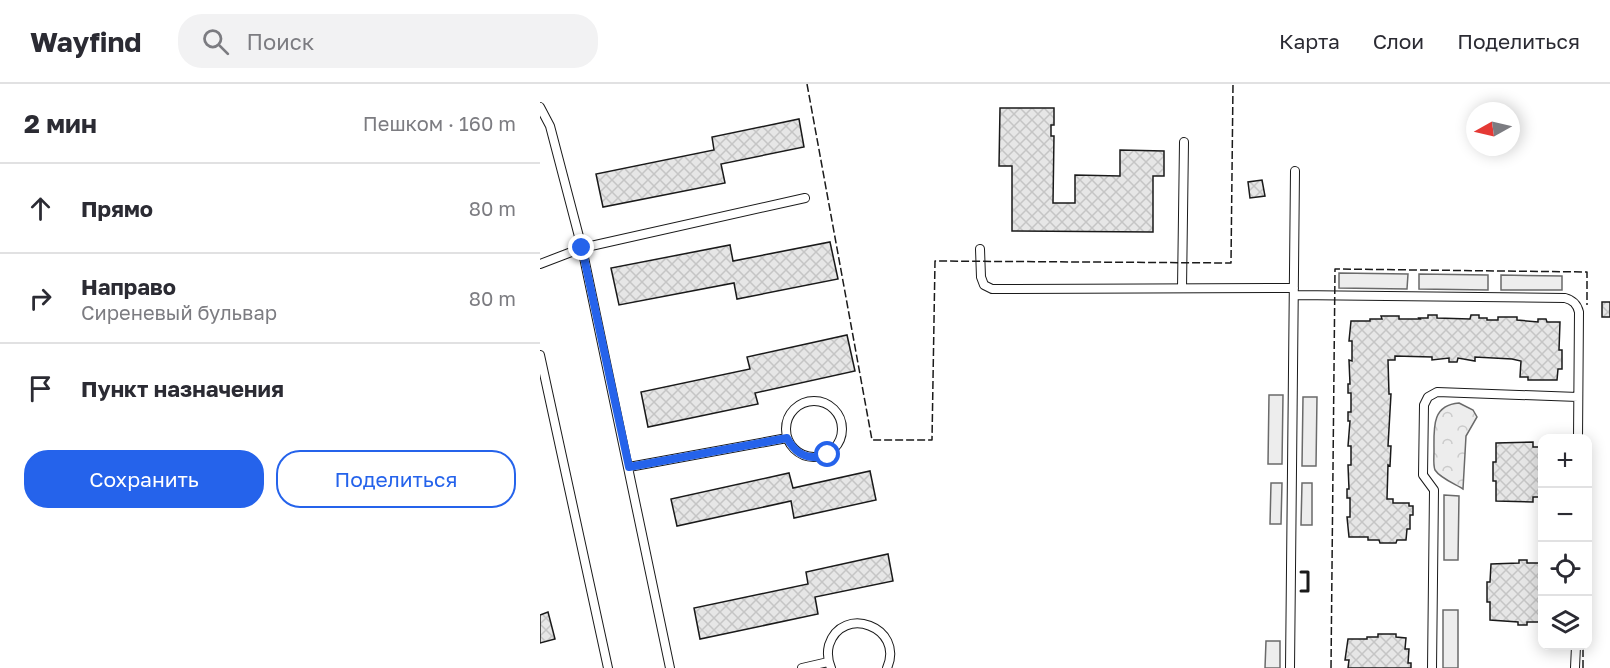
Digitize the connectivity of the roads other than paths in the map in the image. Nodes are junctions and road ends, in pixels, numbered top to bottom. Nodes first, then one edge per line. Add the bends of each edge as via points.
1 (540, 107) edge
2 (1184, 142) dead end
3 (1296, 171) dead end
4 (805, 198) dead end
5 (582, 248) junction
6 (980, 249) dead end
7 (540, 264) edge
8 (1182, 288) junction
9 (1294, 291) junction
10 (540, 355) edge
11 (1578, 397) junction
12 (1578, 434) edge
13 (787, 438) junction
14 (629, 467) junction
15 (1576, 650) edge
16 (830, 665) edge
17 (608, 668) edge
18 (670, 668) edge
19 (802, 668) edge
20 (887, 668) edge
21 (1290, 668) edge
22 (1432, 668) edge
23 (1575, 668) edge

1 - 5 lane via 550,126
2 - 8 lane
3 - 9 lane
4 - 5 lane
5 - 7 lane
5 - 14 lane
6 - 8 lane via 981,277 984,285 992,289
8 - 9 lane
9 - 11 lane via 1572,300 1579,312
9 - 21 lane
10 - 17 lane
11 - 12 lane
11 - 22 lane via 1437,392 1428,397 1424,405 1423,475 1434,490
13 - 13 lane via 792,447 808,458 828,455 841,441 842,421 830,405 811,401 801,404 788,418
13 - 14 lane
14 - 18 lane
15 - 23 lane
16 - 19 lane
16 - 20 lane via 828,652 836,633 844,627 864,624 882,633 888,642

